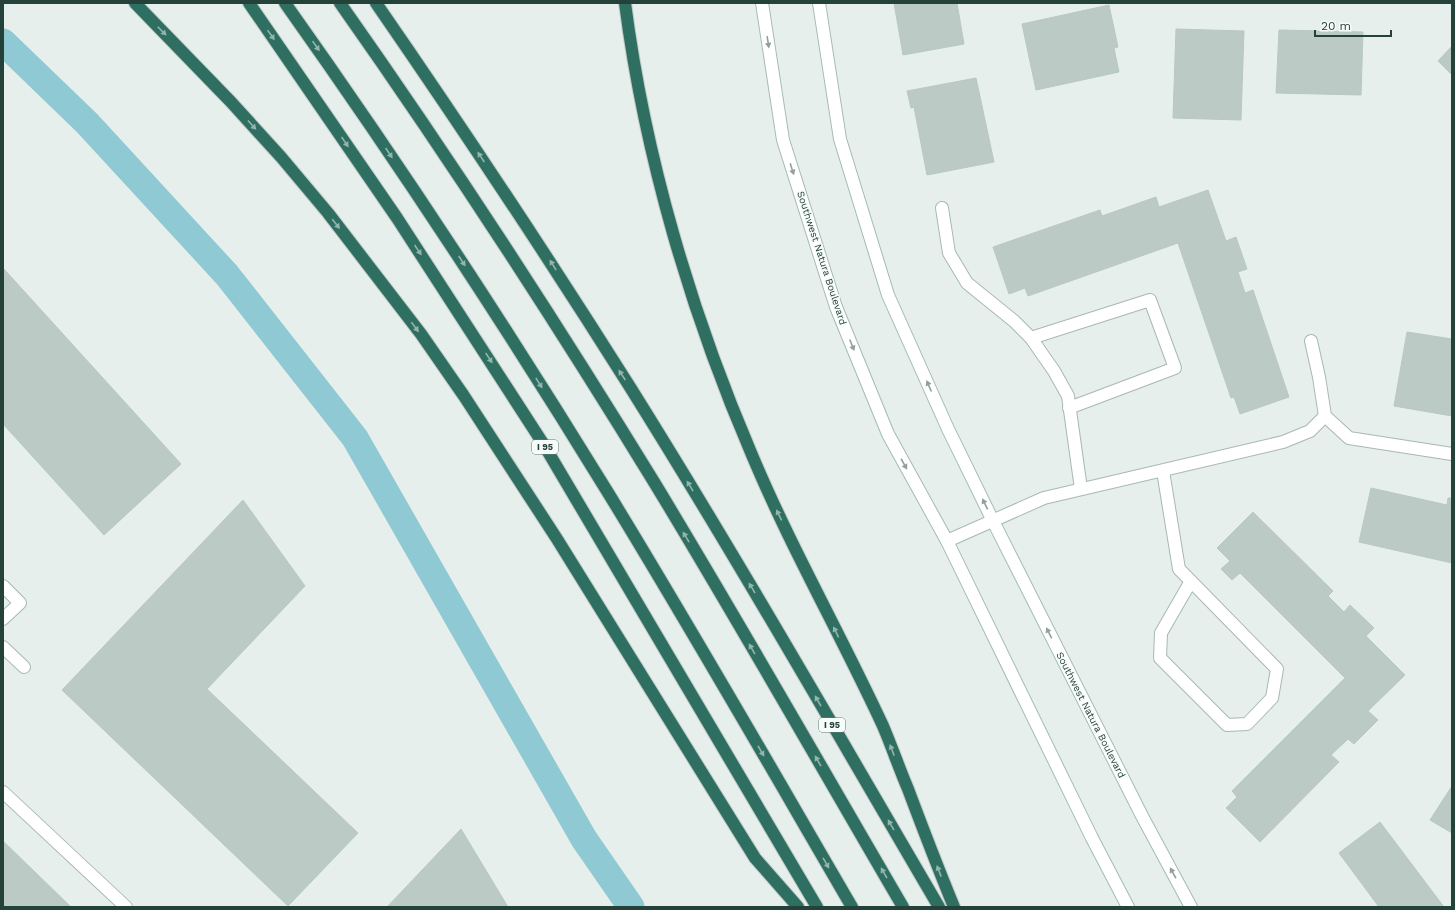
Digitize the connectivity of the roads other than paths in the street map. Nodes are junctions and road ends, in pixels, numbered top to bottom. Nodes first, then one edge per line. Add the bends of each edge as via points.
1 (134, 3) edge
2 (249, 3) edge
3 (285, 3) edge
4 (340, 3) edge
5 (376, 3) edge
6 (625, 3) edge
7 (762, 3) edge
8 (819, 3) edge
9 (942, 208) dead end
10 (1031, 338) junction
11 (1311, 341) dead end
12 (1070, 408) junction
13 (1325, 416) junction
14 (1452, 454) edge
15 (1163, 471) junction
16 (1081, 489) junction
17 (993, 521) junction
18 (947, 541) junction
19 (1191, 582) junction
20 (3, 586) edge
21 (3, 619) edge
22 (3, 647) edge
23 (24, 667) dead end
24 (3, 792) edge
25 (126, 907) edge
26 (798, 907) edge
27 (818, 907) edge
28 (852, 907) edge
29 (903, 907) edge
30 (939, 907) edge
31 (954, 907) edge
32 (1128, 907) edge
33 (1191, 907) edge

1 -> 26 highway via 281,157 328,213 421,334 557,539 755,858
2 -> 27 highway, I 95 via 397,218 544,445
3 -> 28 highway via 426,208 544,391 692,631
29 -> 4 highway via 706,570 581,366 460,179
30 -> 5 highway, I 95 via 729,549 630,387 532,232
31 -> 6 highway via 884,728 774,505 720,377 692,296 659,180
7 -> 18 street, Southwest Natura Boulevard via 783,140 836,307 888,434
17 -> 8 street, Southwest Natura Boulevard via 948,429 888,295 840,139
9 - 10 street via 950,253 967,283
10 - 12 street via 1068,396
10 - 12 street via 1150,300 1175,368
11 - 13 street
12 - 16 street
13 - 14 street via 1349,438
13 - 15 street via 1310,430 1283,442
15 - 16 street
15 - 19 street via 1178,569
16 - 17 street via 1044,498
17 - 18 street
33 -> 17 street, Southwest Natura Boulevard via 1142,816
18 - 32 street, Southwest Natura Boulevard
19 - 19 street via 1277,669 1272,698 1247,724 1227,725 1160,658 1161,633
20 - 21 street via 20,603
22 - 23 street
24 - 25 street

